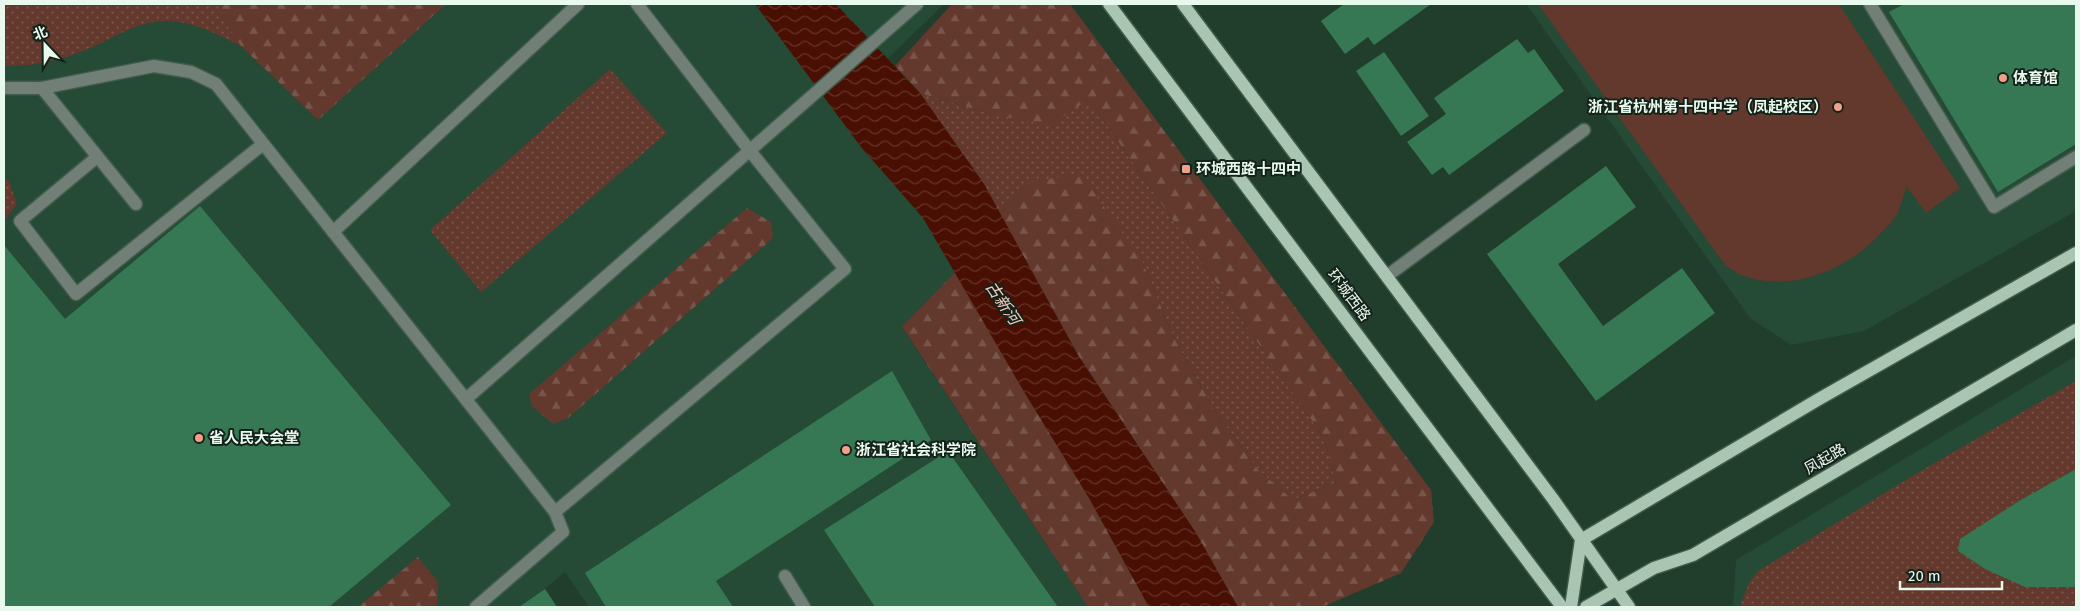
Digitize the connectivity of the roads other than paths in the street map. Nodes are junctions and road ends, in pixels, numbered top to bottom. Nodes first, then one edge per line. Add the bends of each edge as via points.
1 (578, 4) edge
2 (637, 4) edge
3 (917, 4) edge
4 (1109, 4) edge
5 (1183, 4) edge
6 (1870, 4) edge
7 (4, 88) edge
8 (42, 88) junction
9 (1584, 130) dead end
10 (263, 144) junction
11 (750, 151) junction
12 (98, 157) junction
13 (2076, 157) edge
14 (136, 204) dead end
15 (333, 232) junction
16 (2076, 253) edge
17 (1387, 276) junction
18 (2076, 330) edge
19 (466, 399) junction
20 (555, 512) junction
21 (1581, 540) junction
22 (785, 576) dead end
23 (1615, 589) junction
24 (476, 607) edge
25 (804, 607) edge
26 (1562, 607) edge
27 (1571, 607) edge
28 (1586, 607) edge
29 (1629, 607) edge

1 - 15 street
2 - 11 street
3 - 11 street
4 - 26 main road, 环城西路
5 - 17 main road
6 - 13 street via 1994,207
7 - 8 street
8 - 10 street via 154,66 191,72 216,84
8 - 12 street
9 - 17 street
10 - 12 street via 76,294 20,221
10 - 15 street
11 - 19 street
11 - 20 street via 845,270
12 - 14 street
15 - 19 street
16 - 21 main road via 1836,389
17 - 21 main road
18 - 23 main road, 凤起路 via 1693,555 1654,568
19 - 20 street
20 - 24 street via 563,532
21 - 23 main road
21 - 27 main road
22 - 25 street
23 - 28 main road, 凤起路
23 - 29 main road

